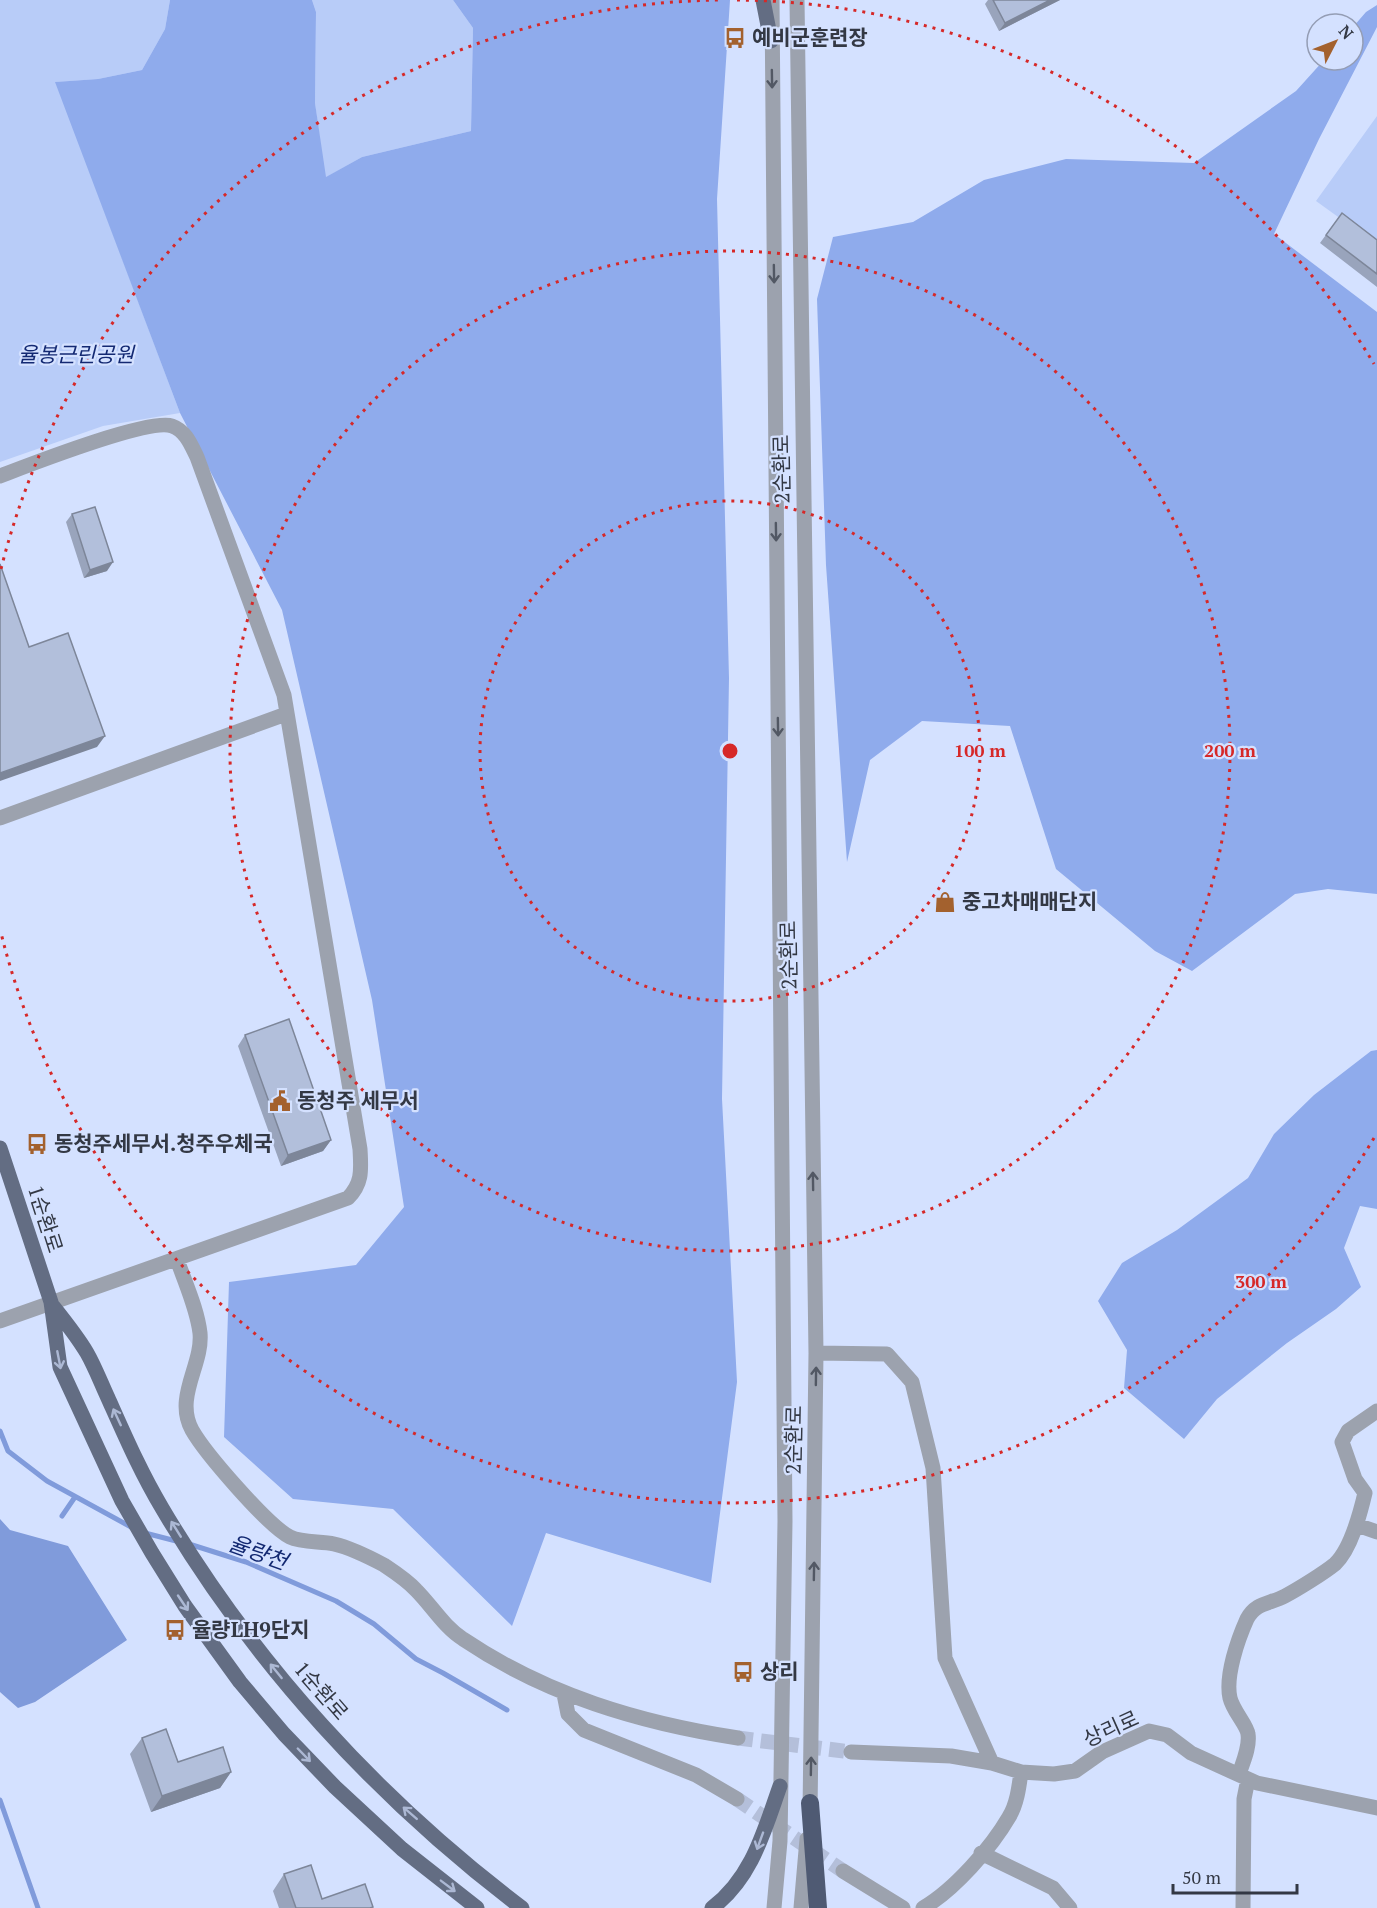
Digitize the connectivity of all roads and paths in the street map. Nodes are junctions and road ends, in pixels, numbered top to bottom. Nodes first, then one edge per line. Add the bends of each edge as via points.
1 (763, 0) edge
2 (772, 0) edge
3 (797, 0) edge
4 (806, 0) edge
5 (797, 27) junction
6 (771, 41) junction
7 (0, 476) edge
8 (286, 714) junction
9 (0, 818) edge
10 (0, 1148) edge
11 (177, 1259) junction
12 (51, 1302) junction
13 (5, 1319) edge
14 (816, 1353) junction
15 (1377, 1411) edge
16 (1357, 1525) junction
17 (1377, 1532) edge
18 (564, 1694) junction
19 (738, 1738) tunnel mouth
20 (851, 1752) tunnel mouth
21 (992, 1763) junction
22 (1021, 1772) junction
23 (1244, 1776) junction
24 (780, 1786) junction
25 (737, 1799) tunnel mouth
26 (810, 1803) junction
27 (1377, 1808) edge
28 (981, 1853) junction
29 (843, 1870) tunnel mouth
30 (522, 1907) edge
31 (477, 1908) edge
32 (712, 1908) edge
33 (774, 1908) edge
34 (801, 1908) edge
35 (818, 1908) edge
36 (903, 1908) edge
37 (923, 1908) edge
38 (1070, 1908) edge
39 (1243, 1908) edge

1 - 6 main road
2 - 6 street, 2순환로
3 - 5 street, 2순환로
4 - 5 street
14 -> 5 street, 2순환로
6 -> 24 street, 2순환로 via 785,1521
7 - 8 street via 135,430 169,424 180,429 201,468 284,695
8 - 9 street
8 - 11 street via 362,1174 348,1198
10 - 12 main road, 1순환로
11 - 12 street
11 - 18 street via 200,1334 188,1385 187,1410 191,1428 214,1461 290,1537 336,1544 372,1558 400,1575 461,1638
12 - 13 street
30 -> 12 main road, 1순환로 via 352,1759 265,1658 207,1579 141,1471 87,1352
12 -> 31 main road, 1순환로 via 60,1367 122,1501 185,1606 240,1682 335,1787 402,1849
14 - 21 street via 887,1354 912,1382 933,1468 945,1658
26 -> 14 street, 2순환로
15 - 16 street via 1348,1431 1342,1442 1355,1479 1365,1493
16 - 17 street
16 - 23 street via 1336,1563 1284,1596 1255,1608 1247,1619 1228,1680 1233,1706 1248,1733
18 - 19 street via 632,1717
18 - 25 street via 568,1714 584,1730 696,1775
20 - 21 street, 상리로 via 951,1756
21 - 22 street, 상리로
22 - 23 street, 상리로 via 1075,1771 1102,1752 1149,1731 1167,1735 1191,1752
22 - 28 street via 1010,1816
23 - 27 street, 상리로 via 1257,1783
23 - 39 street
24 -> 32 main road via 754,1858 738,1883
24 - 33 street, 2순환로
26 - 34 street, 2순환로
26 - 35 highway
28 - 37 street via 967,1872
28 - 38 street via 1053,1888
29 - 36 street

